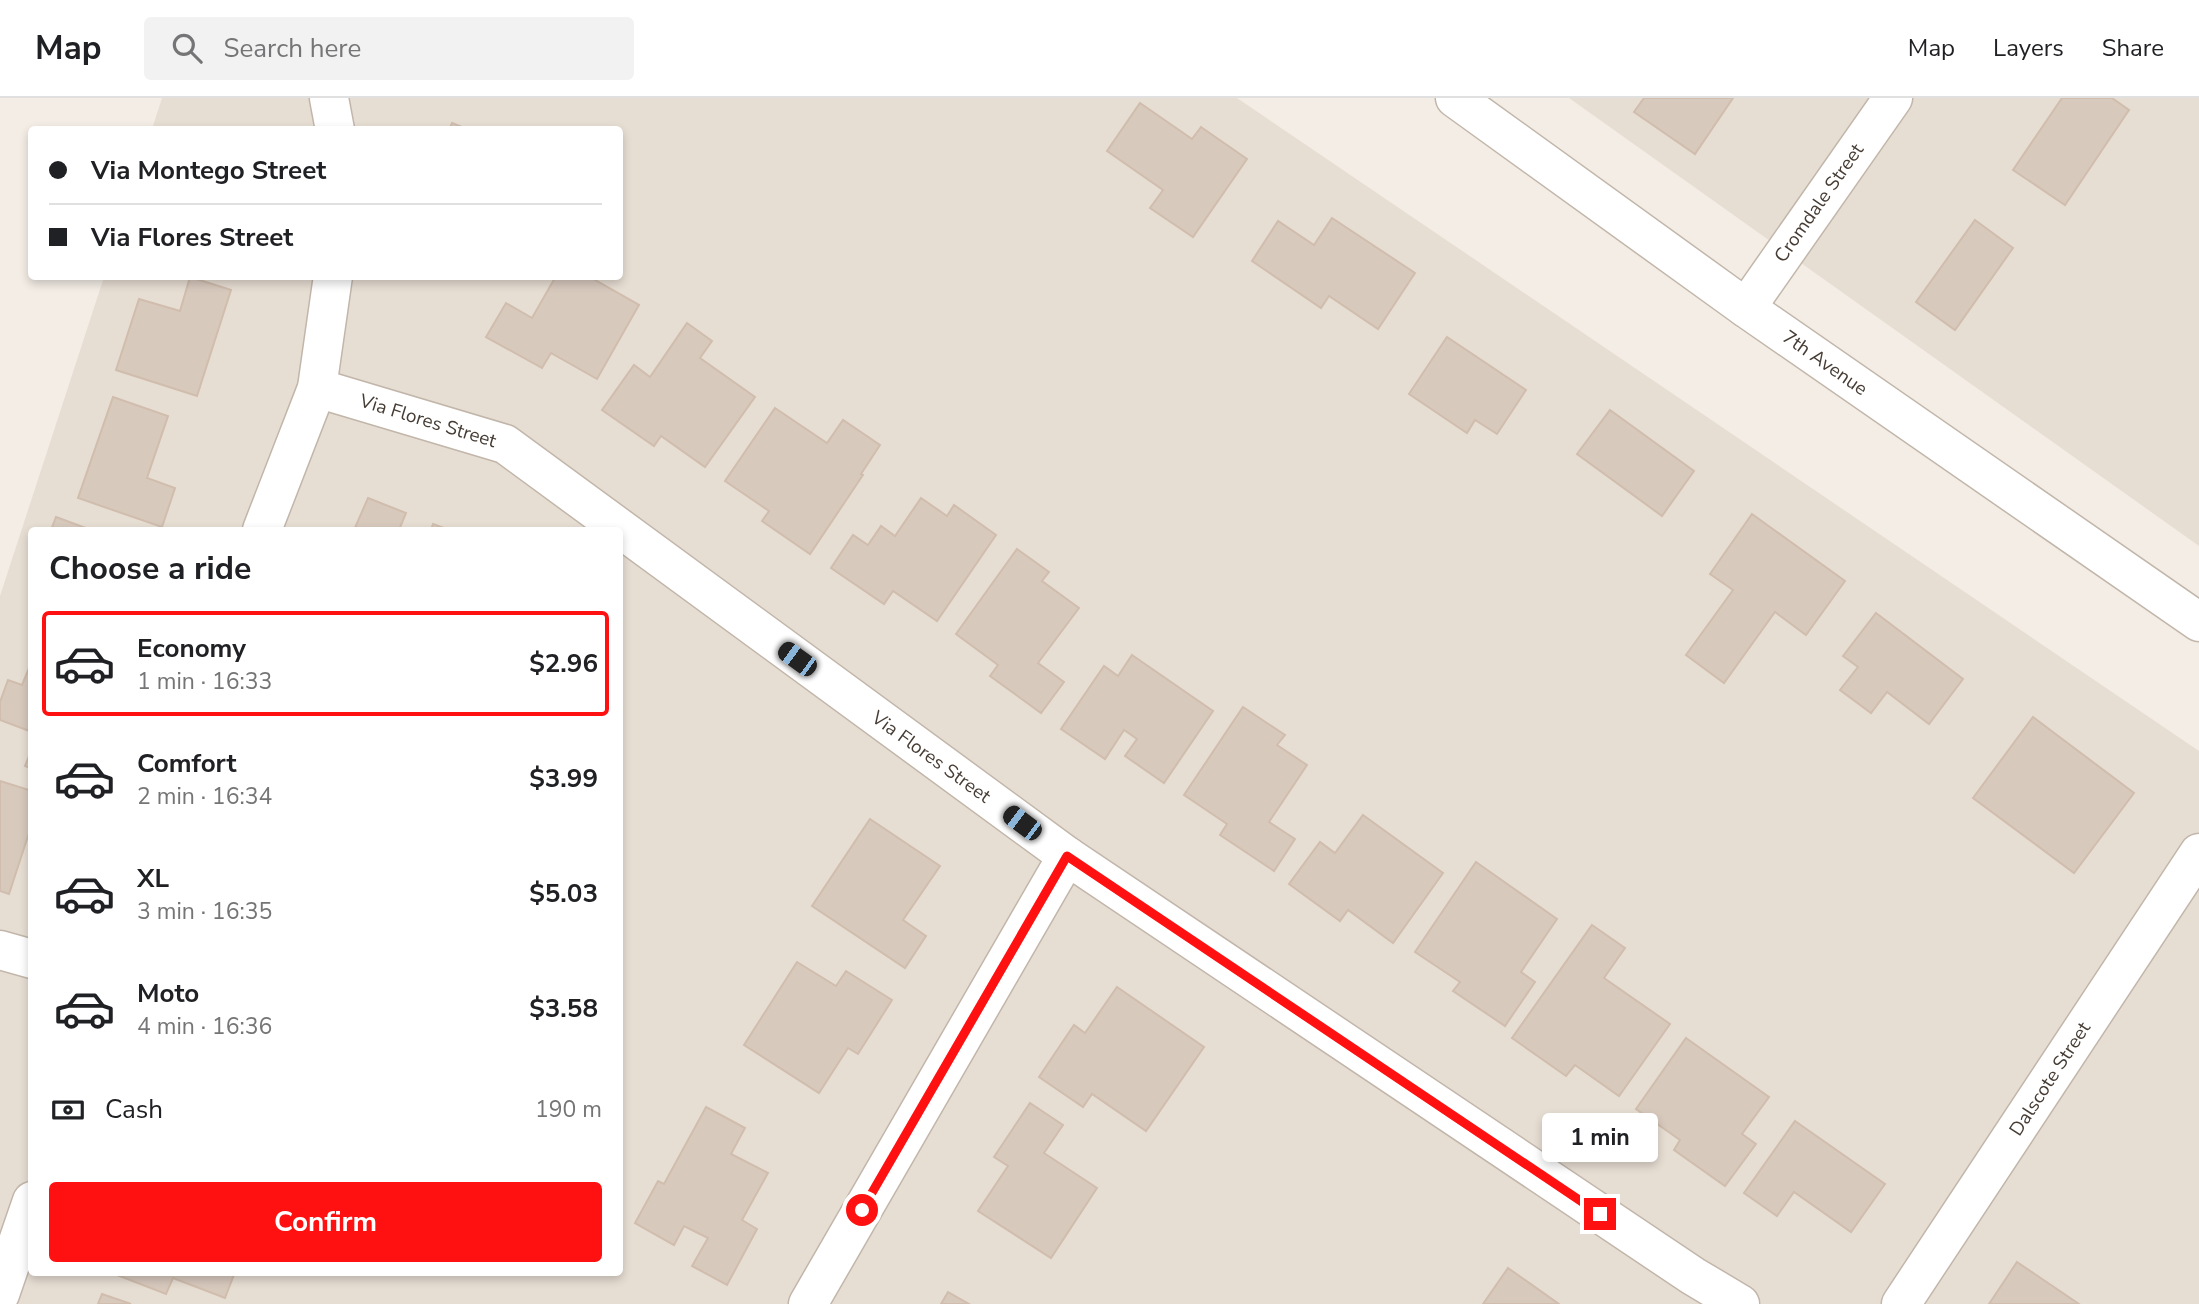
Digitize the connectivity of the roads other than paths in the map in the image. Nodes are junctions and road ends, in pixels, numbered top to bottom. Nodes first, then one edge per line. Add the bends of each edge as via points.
1 (329, 98) edge
2 (1455, 98) edge
3 (1893, 98) edge
4 (334, 126) edge
5 (332, 280) edge
6 (1745, 308) junction
7 (317, 388) junction
8 (263, 527) edge
9 (618, 527) edge
10 (623, 531) edge
11 (2199, 622) edge
12 (2199, 853) edge
13 (1067, 856) junction
14 (0, 950) edge
15 (28, 958) edge
16 (28, 1213) edge
17 (1684, 1290) edge
18 (0, 1294) edge
19 (808, 1304) edge
20 (1740, 1304) edge
21 (1901, 1304) edge

1 - 4 street
2 - 6 street, 7th Avenue
3 - 6 street, Cromdale Street
5 - 7 street
6 - 11 street, 7th Avenue
7 - 8 street
7 - 9 street, Via Flores Street via 505,444
10 - 13 street, Via Flores Street
12 - 21 street, Dalscote Street
13 - 17 street, Via Flores Street
13 - 19 street
14 - 15 street
16 - 18 street
17 - 20 street, Via Flores Street

